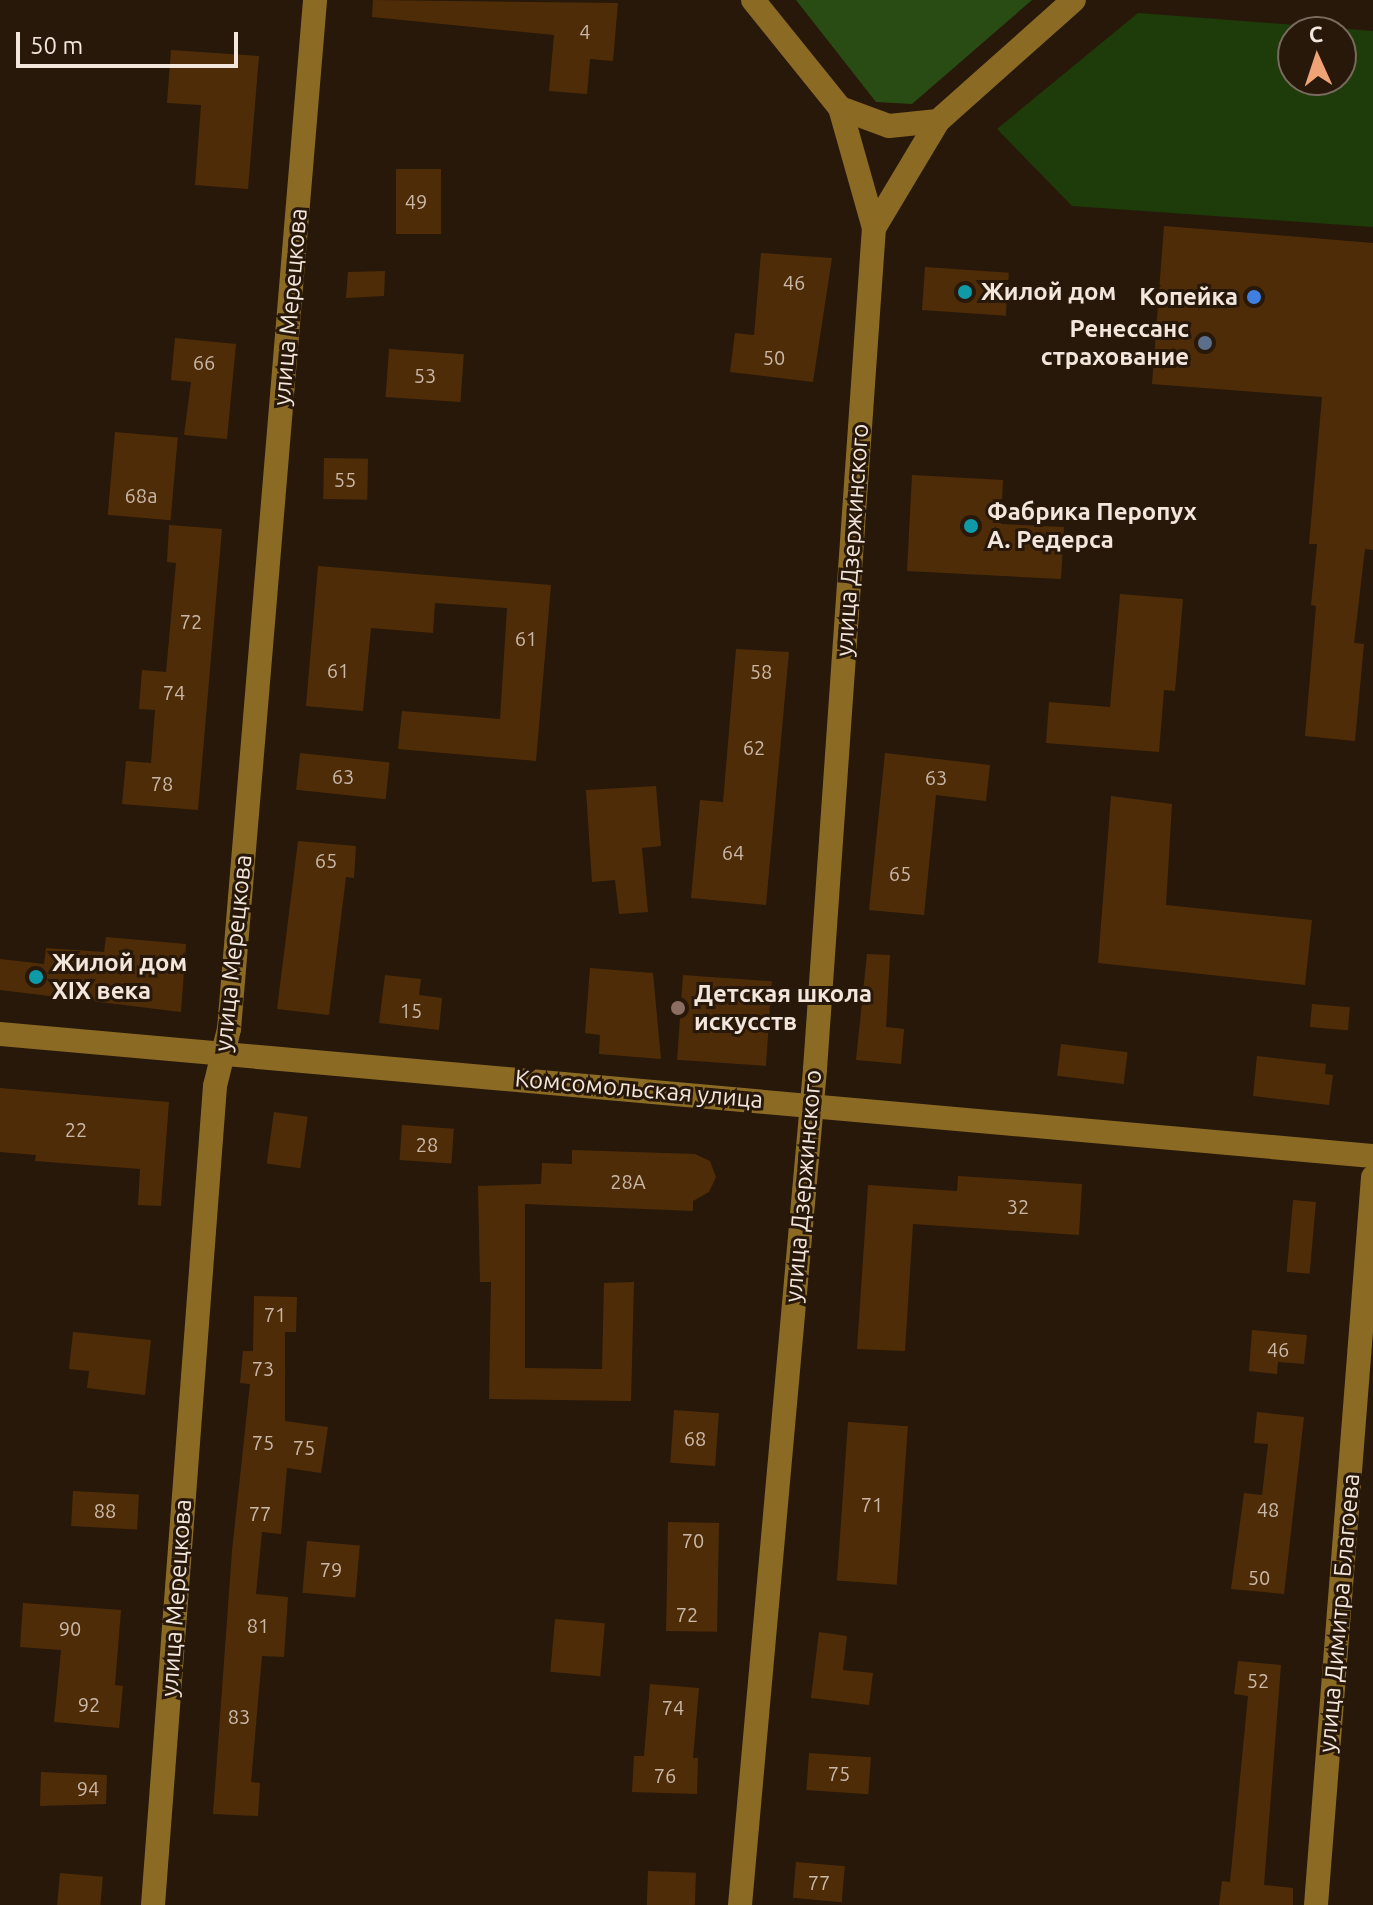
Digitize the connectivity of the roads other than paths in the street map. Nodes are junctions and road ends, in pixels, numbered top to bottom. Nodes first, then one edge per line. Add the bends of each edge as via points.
1 (315, 0) edge
2 (753, 0) edge
3 (1076, 1) edge
4 (840, 108) junction
5 (938, 121) junction
6 (874, 228) junction
7 (0, 1034) edge
8 (224, 1051) junction
9 (810, 1104) junction
10 (1373, 1156) edge
11 (1373, 1177) edge
12 (153, 1905) edge
13 (740, 1905) edge
14 (1316, 1905) edge

1 - 8 street, улица Мерецкова
2 - 4 street
3 - 5 street, улица Дзержинского
4 - 5 street via 889,126
4 - 6 street, улица Дзержинского
5 - 6 street, улица Дзержинского
6 - 9 street, улица Дзержинского
7 - 8 street, Комсомольская улица
8 - 9 street, Комсомольская улица
8 - 12 street, улица Мерецкова via 215,1086
9 - 10 street, Комсомольская улица
9 - 13 street, улица Дзержинского
11 - 14 street, улица Димитра Благоева

